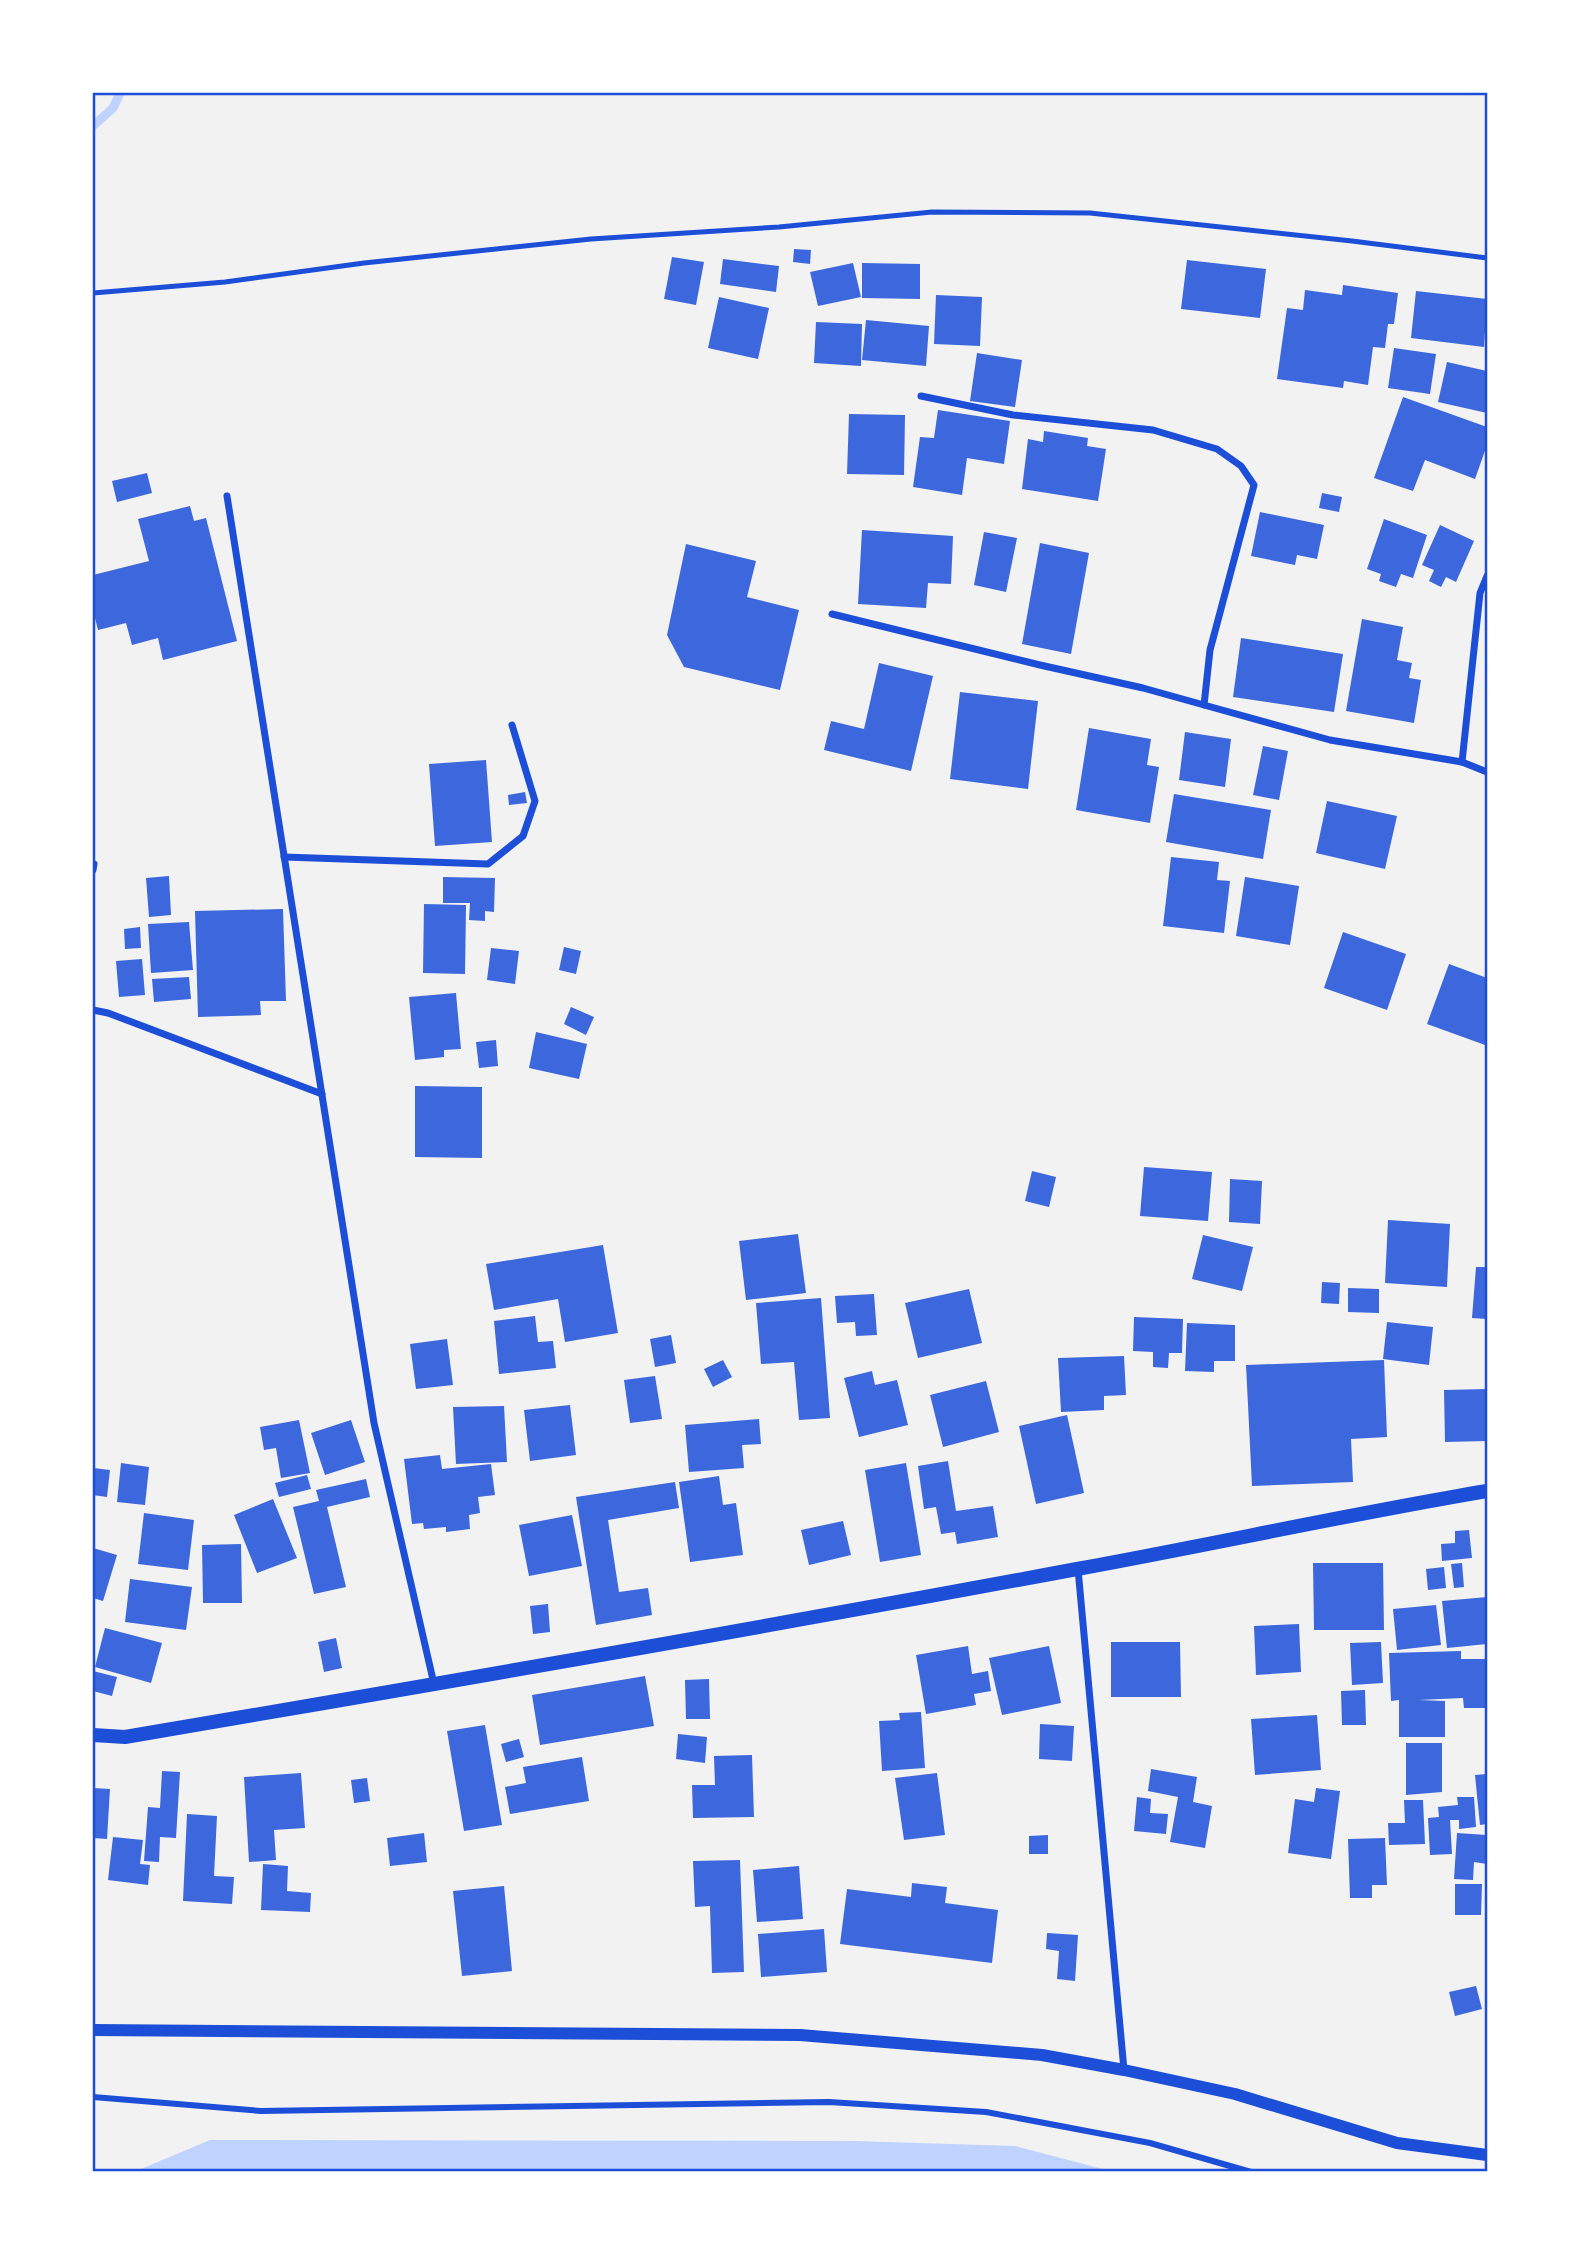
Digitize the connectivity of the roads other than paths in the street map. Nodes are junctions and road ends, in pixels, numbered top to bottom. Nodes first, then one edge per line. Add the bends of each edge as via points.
1 (1487, 258) edge
2 (93, 293) edge
3 (921, 396) dead end
4 (227, 496) dead end
5 (1487, 576) edge
6 (832, 614) dead end
7 (1204, 705) junction
8 (512, 725) dead end
9 (1462, 762) junction
10 (1487, 772) edge
11 (284, 857) junction
12 (93, 1010) edge
13 (322, 1094) junction
14 (1487, 1491) edge
15 (1078, 1569) junction
16 (434, 1685) junction
17 (93, 1735) edge
18 (93, 2030) edge
19 (1124, 2070) junction
20 (93, 2097) edge
21 (1487, 2155) edge
22 (1251, 2172) edge

1 - 2 lane via 1090,213 932,212 591,239
3 - 7 street via 1013,415 1153,430 1217,449 1241,466 1254,485 1210,650
4 - 11 street
5 - 9 street via 1480,593
6 - 7 street
7 - 9 street via 1330,740
8 - 11 street via 536,801 523,836 488,864
9 - 10 street
11 - 13 street
12 - 13 street
13 - 16 street via 374,1423
14 - 15 main road
15 - 16 main road
15 - 19 street
16 - 17 main road via 125,1737
18 - 19 street via 800,2035 1042,2055
19 - 21 street via 1235,2094 1397,2143
20 - 22 street via 261,2111 830,2102 960,2110 1150,2143

